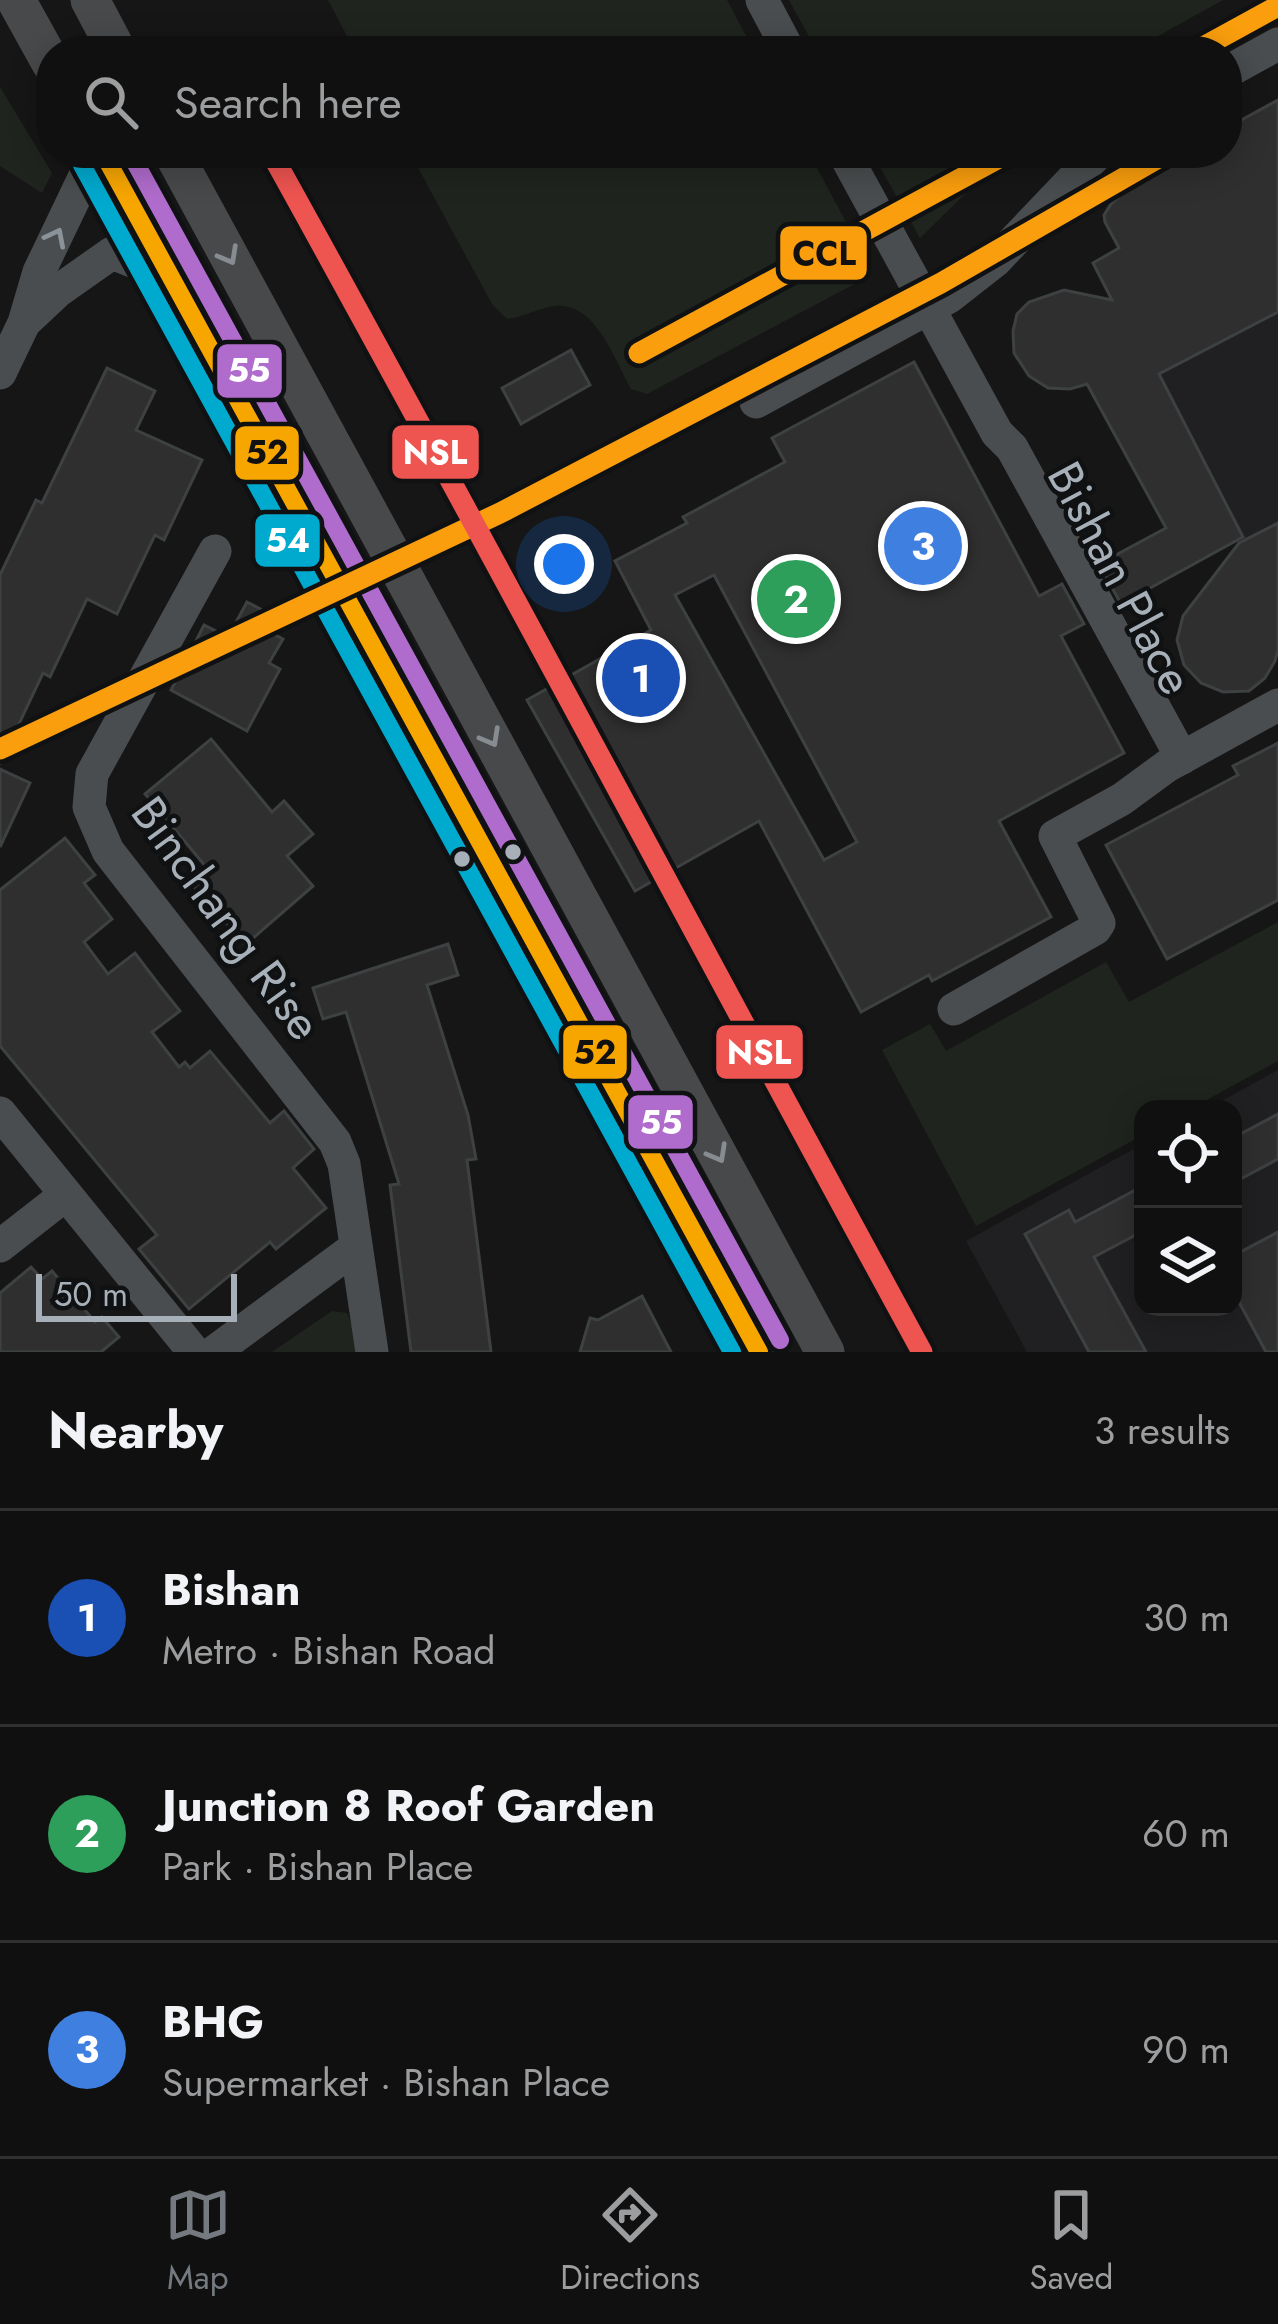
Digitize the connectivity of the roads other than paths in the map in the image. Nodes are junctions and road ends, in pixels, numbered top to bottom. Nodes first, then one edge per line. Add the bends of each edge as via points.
1 (16, 0) edge
2 (90, 0) edge
3 (761, 0) edge
4 (36, 36) edge
5 (109, 36) edge
6 (781, 36) edge
7 (1278, 44) edge
8 (1242, 64) edge
9 (92, 168) edge
10 (109, 168) edge
11 (181, 168) edge
12 (852, 168) edge
13 (1084, 168) edge
14 (172, 277) junction
15 (928, 309) junction
16 (24, 323) junction
17 (0, 373) edge
18 (756, 402) dead end
19 (215, 551) dead end
20 (1278, 705) edge
21 (1175, 762) junction
22 (954, 1009) dead end
23 (0, 1113) edge
24 (64, 1196) junction
25 (0, 1246) edge
26 (356, 1247) junction
27 (194, 1352) edge
28 (214, 1352) edge
29 (372, 1352) edge
30 (759, 1352) edge
31 (825, 1352) edge

1 - 4 main road
2 - 5 main road
3 - 6 street
7 - 8 street
16 -> 9 street via 39,272
10 - 14 main road
11 -> 31 main road
12 - 15 street, Bishan Place
13 - 15 street via 995,261
14 - 16 street via 112,254
14 - 30 main road
15 - 18 street
15 - 21 street, Bishan Place via 1012,448
16 - 17 street
19 - 26 street, Binchang Rise via 92,774 89,807 107,851 335,1142
20 - 21 street, Bishan Place
21 - 22 street, Bishan Place via 1055,836 1099,916 1095,929
23 - 24 street
24 - 25 street
24 - 27 street
26 - 28 street
26 - 29 street, Binchang Rise

